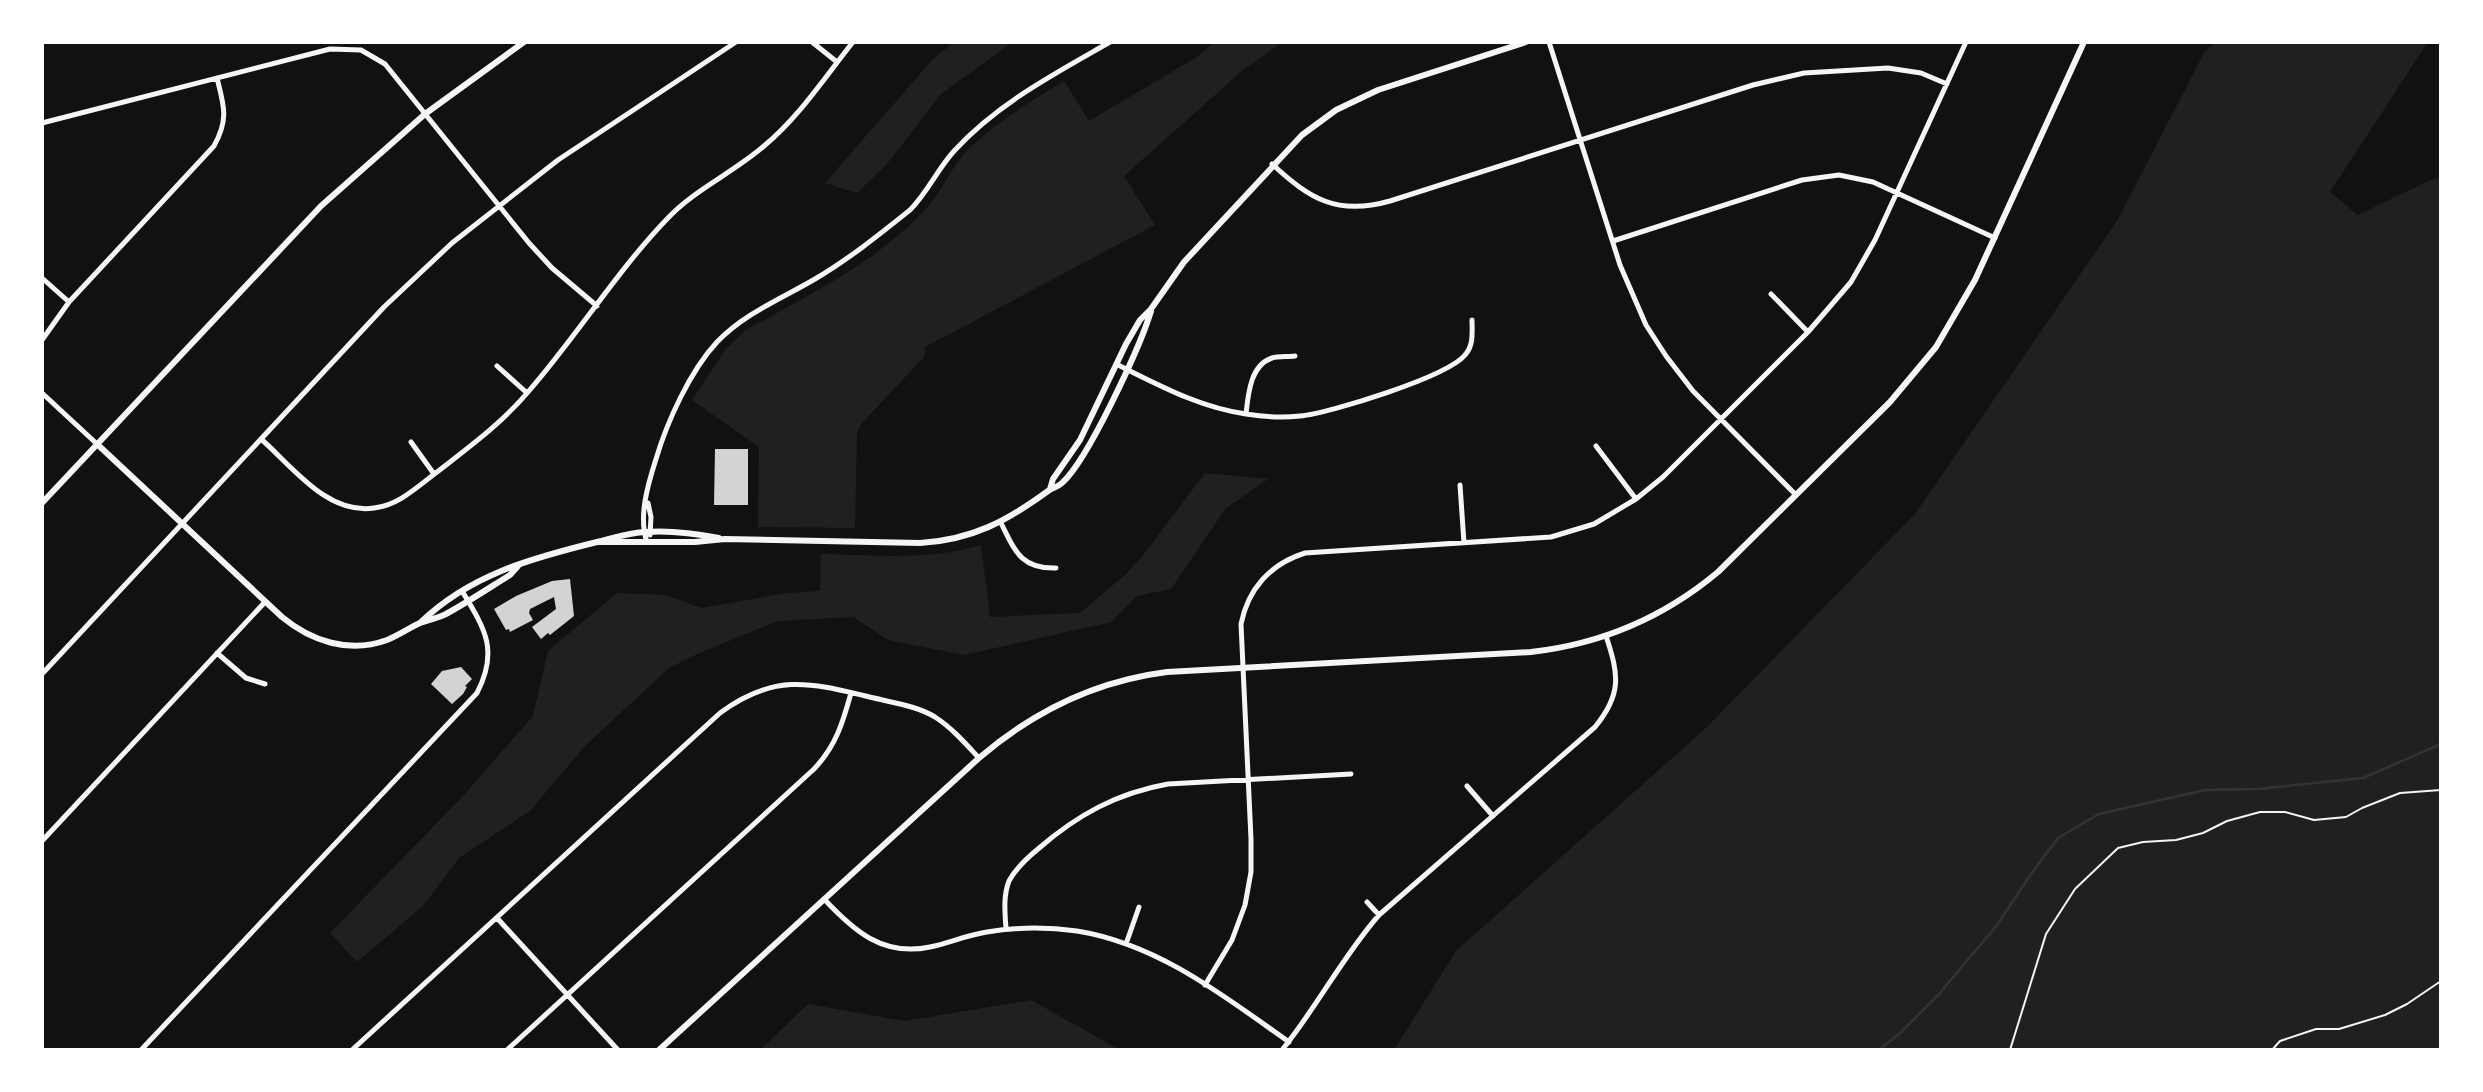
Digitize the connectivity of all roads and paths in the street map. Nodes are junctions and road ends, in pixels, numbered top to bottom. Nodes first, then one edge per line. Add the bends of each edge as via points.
1 (524, 42) edge
2 (736, 42) edge
3 (812, 42) edge
4 (853, 42) edge
5 (1110, 42) edge
6 (1527, 42) edge
7 (1549, 42) edge
8 (1966, 42) edge
9 (2084, 42) edge
10 (837, 62) junction
11 (217, 78) junction
12 (1947, 84) junction
13 (425, 114) junction
14 (42, 123) edge
15 (1580, 139) junction
16 (1272, 164) junction
17 (1897, 194) junction
18 (498, 205) junction
19 (1995, 238) junction
20 (1612, 241) junction
21 (42, 278) edge
22 (1771, 294) dead end
23 (69, 302) junction
24 (597, 306) junction
25 (1151, 309) junction
26 (1472, 320) dead end
27 (1808, 332) junction
28 (42, 340) edge
29 (1295, 356) dead end
30 (1116, 364) junction
31 (498, 366) dead end
32 (1127, 369) junction
33 (42, 393) edge
34 (527, 393) junction
35 (1246, 414) junction
36 (1721, 419) junction
37 (261, 439) junction
38 (411, 442) dead end
39 (97, 444) junction
40 (1597, 446) dead end
41 (434, 474) junction
42 (1460, 485) dead end
43 (1050, 489) junction
44 (1796, 495) junction
45 (1636, 499) junction
46 (42, 503) edge
47 (1001, 523) junction
48 (182, 524) junction
49 (647, 532) junction
50 (725, 539) junction
51 (598, 542) junction
52 (647, 542) junction
53 (1464, 543) junction
54 (518, 566) junction
55 (1056, 568) dead end
56 (462, 591) junction
57 (468, 600) junction
58 (265, 602) junction
59 (418, 624) junction
60 (1606, 636) junction
61 (218, 653) junction
62 (1242, 667) junction
63 (42, 674) edge
64 (265, 684) dead end
65 (852, 693) junction
66 (979, 758) junction
67 (1351, 774) dead end
68 (1248, 779) junction
69 (1467, 786) dead end
70 (2441, 790) edge
71 (1493, 816) junction
72 (42, 841) edge
73 (824, 899) junction
74 (1367, 902) dead end
75 (1139, 907) dead end
76 (1380, 915) junction
77 (497, 918) junction
78 (1006, 929) junction
79 (1126, 944) junction
80 (2441, 981) edge
81 (1205, 985) junction
82 (567, 995) junction
83 (1289, 1042) junction
84 (141, 1050) edge
85 (352, 1050) edge
86 (507, 1050) edge
87 (618, 1050) edge
88 (659, 1050) edge
89 (1282, 1050) edge
90 (2010, 1050) edge
91 (2272, 1050) edge

1 - 13 street
2 - 18 street via 604,128
3 - 10 street
4 - 10 street
5 - 49 street via 1009,102 953,152 910,211 826,272 752,313 715,344 670,418 652,471
6 - 16 street via 1349,103 1302,135
7 - 15 street
8 - 12 street
9 - 19 street
10 - 24 street via 778,135 669,216
11 - 13 street via 331,49 353,48 379,59
11 - 14 street
11 - 23 street via 225,119 214,146
12 - 15 street via 1899,68 1804,73
12 - 17 street
13 - 18 street
13 - 39 street via 321,206
15 - 16 street via 1363,207 1311,196
15 - 20 street
16 - 25 street via 1184,262
17 - 19 street
17 - 20 street via 1860,178 1815,177
17 - 27 street via 1851,282
18 - 24 street via 552,268
18 - 37 street via 384,307
19 - 44 street via 1965,301 1928,358
20 - 36 street via 1634,300 1657,343
21 - 23 street
22 - 27 street
23 - 28 street
24 - 34 street
25 - 30 street
25 - 32 street
26 - 35 street via 1472,344 1464,358 1443,371 1324,412 1283,417
27 - 36 street
29 - 35 street via 1271,358 1262,365 1252,380
30 - 32 street
30 - 43 street via 1080,440
31 - 34 street
32 - 35 street via 1197,403
32 - 43 street via 1074,467 1060,485
33 - 39 street
34 - 41 street
36 - 44 street
36 - 45 street
37 - 41 street via 326,497 354,508 391,504
37 - 48 street
38 - 41 street
39 - 46 street
39 - 48 street
40 - 45 street
42 - 53 street
43 - 47 street
44 - 60 street via 1696,589 1654,616
45 - 53 street via 1612,515 1569,532 1531,540
47 - 50 street via 932,542
47 - 55 street via 1027,562
48 - 58 street
48 - 63 street
49 - 50 street
49 - 51 street
49 - 52 street
50 - 52 street
51 - 52 street
51 - 54 street
53 - 62 street via 1321,551 1281,563 1262,578 1244,610
54 - 56 street via 506,567
54 - 57 street
56 - 57 street
56 - 59 street
57 - 59 street
57 - 84 street via 486,633 489,652 477,693
58 - 59 street via 305,634 334,644 382,641
58 - 61 street
60 - 62 street via 1531,652
60 - 71 street via 1617,676 1605,715
61 - 64 street via 246,678
61 - 72 street
62 - 66 street via 1153,674 1090,690 1035,716
62 - 68 street
65 - 66 street via 934,716
65 - 77 street via 794,684 766,688 736,702
65 - 82 street via 839,735 814,769
66 - 73 street
67 - 68 street
68 - 78 street via 1153,787 1083,814 1014,872 1005,898
68 - 81 street via 1248,888 1232,940
69 - 71 street
70 - 90 path via 2400,793 2346,817 2314,820 2285,812 2260,813 2176,840 2118,848 2076,889 2046,934
71 - 76 street
73 - 78 street via 862,934 901,948 929,948
73 - 88 street
74 - 76 street
75 - 79 street
76 - 83 street
77 - 82 street
77 - 85 street
78 - 79 street via 1049,928
79 - 81 street via 1168,961
80 - 91 path via 2385,1015 2339,1029 2316,1029 2280,1041
81 - 83 street
82 - 86 street
82 - 87 street
83 - 89 street

